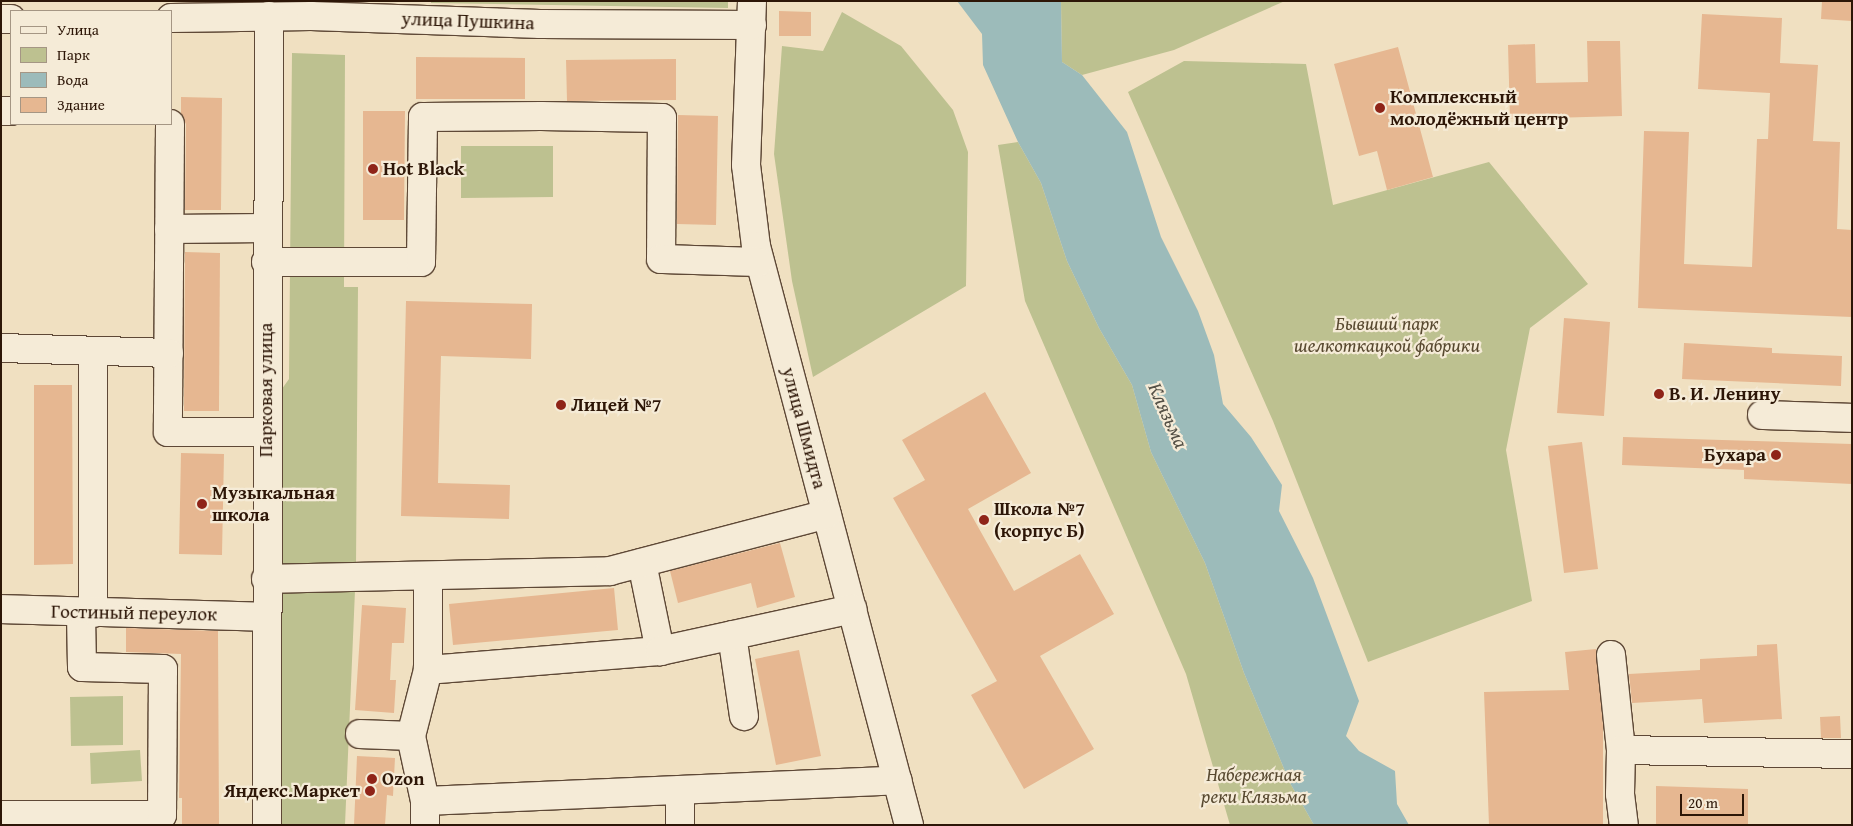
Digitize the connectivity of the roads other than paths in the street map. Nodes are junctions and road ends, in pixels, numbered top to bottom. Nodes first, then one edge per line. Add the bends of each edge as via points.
1 (408, 10) edge
2 (180, 12) edge
3 (752, 13) edge
4 (269, 16) junction
5 (1, 19) edge
6 (1, 28) edge
7 (170, 125) edge
8 (266, 228) junction
9 (169, 229) junction
10 (266, 262) junction
11 (759, 262) junction
12 (1, 348) edge
13 (93, 351) junction
14 (169, 353) junction
15 (1762, 415) dead end
16 (1852, 418) edge
17 (266, 432) junction
18 (827, 514) junction
19 (642, 563) junction
20 (428, 578) junction
21 (266, 579) junction
22 (1, 609) edge
23 (852, 609) junction
24 (87, 613) junction
25 (266, 617) junction
26 (732, 635) junction
27 (660, 651) junction
28 (1611, 655) dead end
29 (428, 670) junction
30 (744, 716) dead end
31 (360, 734) dead end
32 (411, 736) junction
33 (1621, 750) junction
34 (1852, 754) edge
35 (898, 780) junction
36 (680, 790) junction
37 (425, 813) edge
38 (1, 815) edge
39 (267, 825) edge
40 (680, 825) edge
41 (909, 825) edge
42 (1624, 825) edge

1 - 3 street, улица Пушкина
1 - 4 street, улица Пушкина
2 - 4 street, улица Пушкина
3 - 11 street, улица Шмидта via 746,165
4 - 8 street, Парковая улица
5 - 6 street
7 - 9 street
8 - 9 street
8 - 10 street, Парковая улица
9 - 14 street
10 - 11 street via 421,262 423,117 511,116 662,118 661,259
10 - 17 street, Парковая улица
11 - 18 street, улица Шмидта
12 - 13 street
13 - 14 street
13 - 24 street
14 - 17 street via 168,432
15 - 16 street
17 - 21 street, Парковая улица
18 - 19 street
18 - 23 street, улица Шмидта
19 - 20 street via 610,571
19 - 27 street
20 - 21 street
20 - 29 street
21 - 25 street, Парковая улица
22 - 24 street, Гостиный переулок
23 - 26 street
23 - 35 street, улица Шмидта
24 - 25 street, Гостиный переулок
24 - 38 street via 82,667 163,669 162,815
25 - 39 street, Парковая улица
26 - 27 street
26 - 30 street
27 - 29 street
28 - 33 street
29 - 32 street
31 - 32 street
32 - 37 street
33 - 34 street
33 - 42 street via 1620,794
35 - 36 street
35 - 41 street, улица Шмидта
36 - 37 street
36 - 40 street

